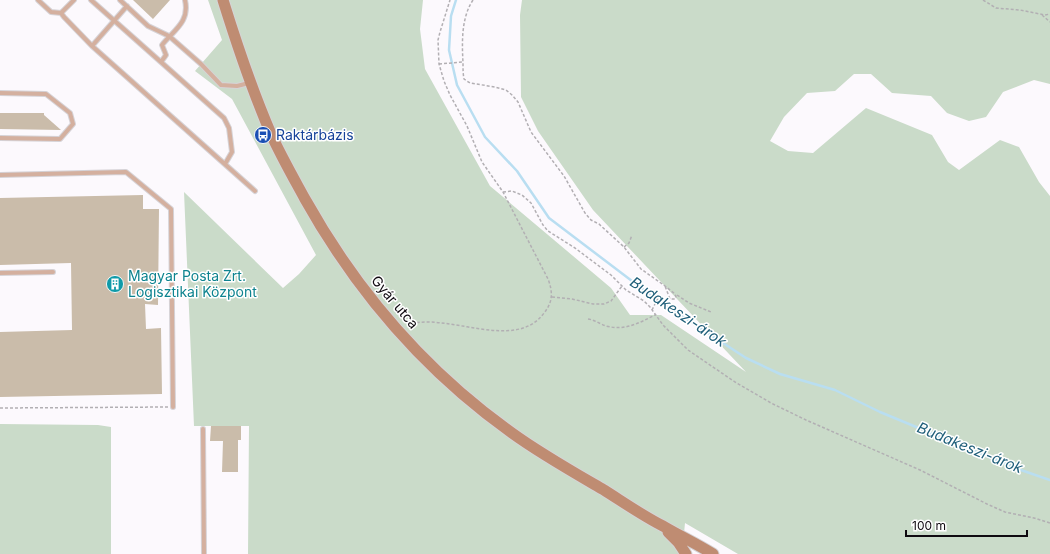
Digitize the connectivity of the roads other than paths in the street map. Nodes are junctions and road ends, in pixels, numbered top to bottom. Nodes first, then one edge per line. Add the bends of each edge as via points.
1 (38, 0) edge
2 (74, 0) edge
3 (91, 0) edge
4 (120, 0) edge
5 (185, 0) edge
6 (223, 0) edge
7 (127, 6) junction
8 (61, 13) junction
9 (114, 20) junction
10 (169, 36) junction
11 (92, 46) junction
12 (161, 62) junction
13 (250, 82) junction
14 (0, 93) edge
15 (0, 138) edge
16 (225, 164) junction
17 (0, 175) edge
18 (255, 192) dead end
19 (53, 272) dead end
20 (0, 273) edge
21 (173, 407) road end
22 (203, 429) dead end
23 (662, 526) junction
24 (686, 538) junction
25 (204, 554) edge
26 (686, 554) edge
27 (696, 554) edge
28 (713, 554) edge

1 - 8 lane via 51,12
2 - 8 lane
3 - 9 lane
4 - 7 lane
5 - 10 lane via 186,14 182,24
6 - 13 main road, Gyár utca
7 - 9 lane
7 - 10 lane via 148,26
8 - 11 lane
9 - 11 lane
9 - 12 lane
10 - 12 lane via 162,44 166,55
10 - 13 lane via 221,85 237,86
11 - 16 lane
12 - 16 lane via 224,118 229,128 232,152
13 - 23 main road, Gyár utca via 272,136 316,218 346,266 398,330 454,386 513,434
14 - 15 lane via 46,94 70,113 73,124 60,139
16 - 18 lane
17 - 21 lane via 126,172 171,209
19 - 20 lane
22 - 25 lane
23 - 24 main road, Gyár utca
23 - 26 main road, Gyár utca
24 - 27 main road
24 - 28 main road, Gyár utca

